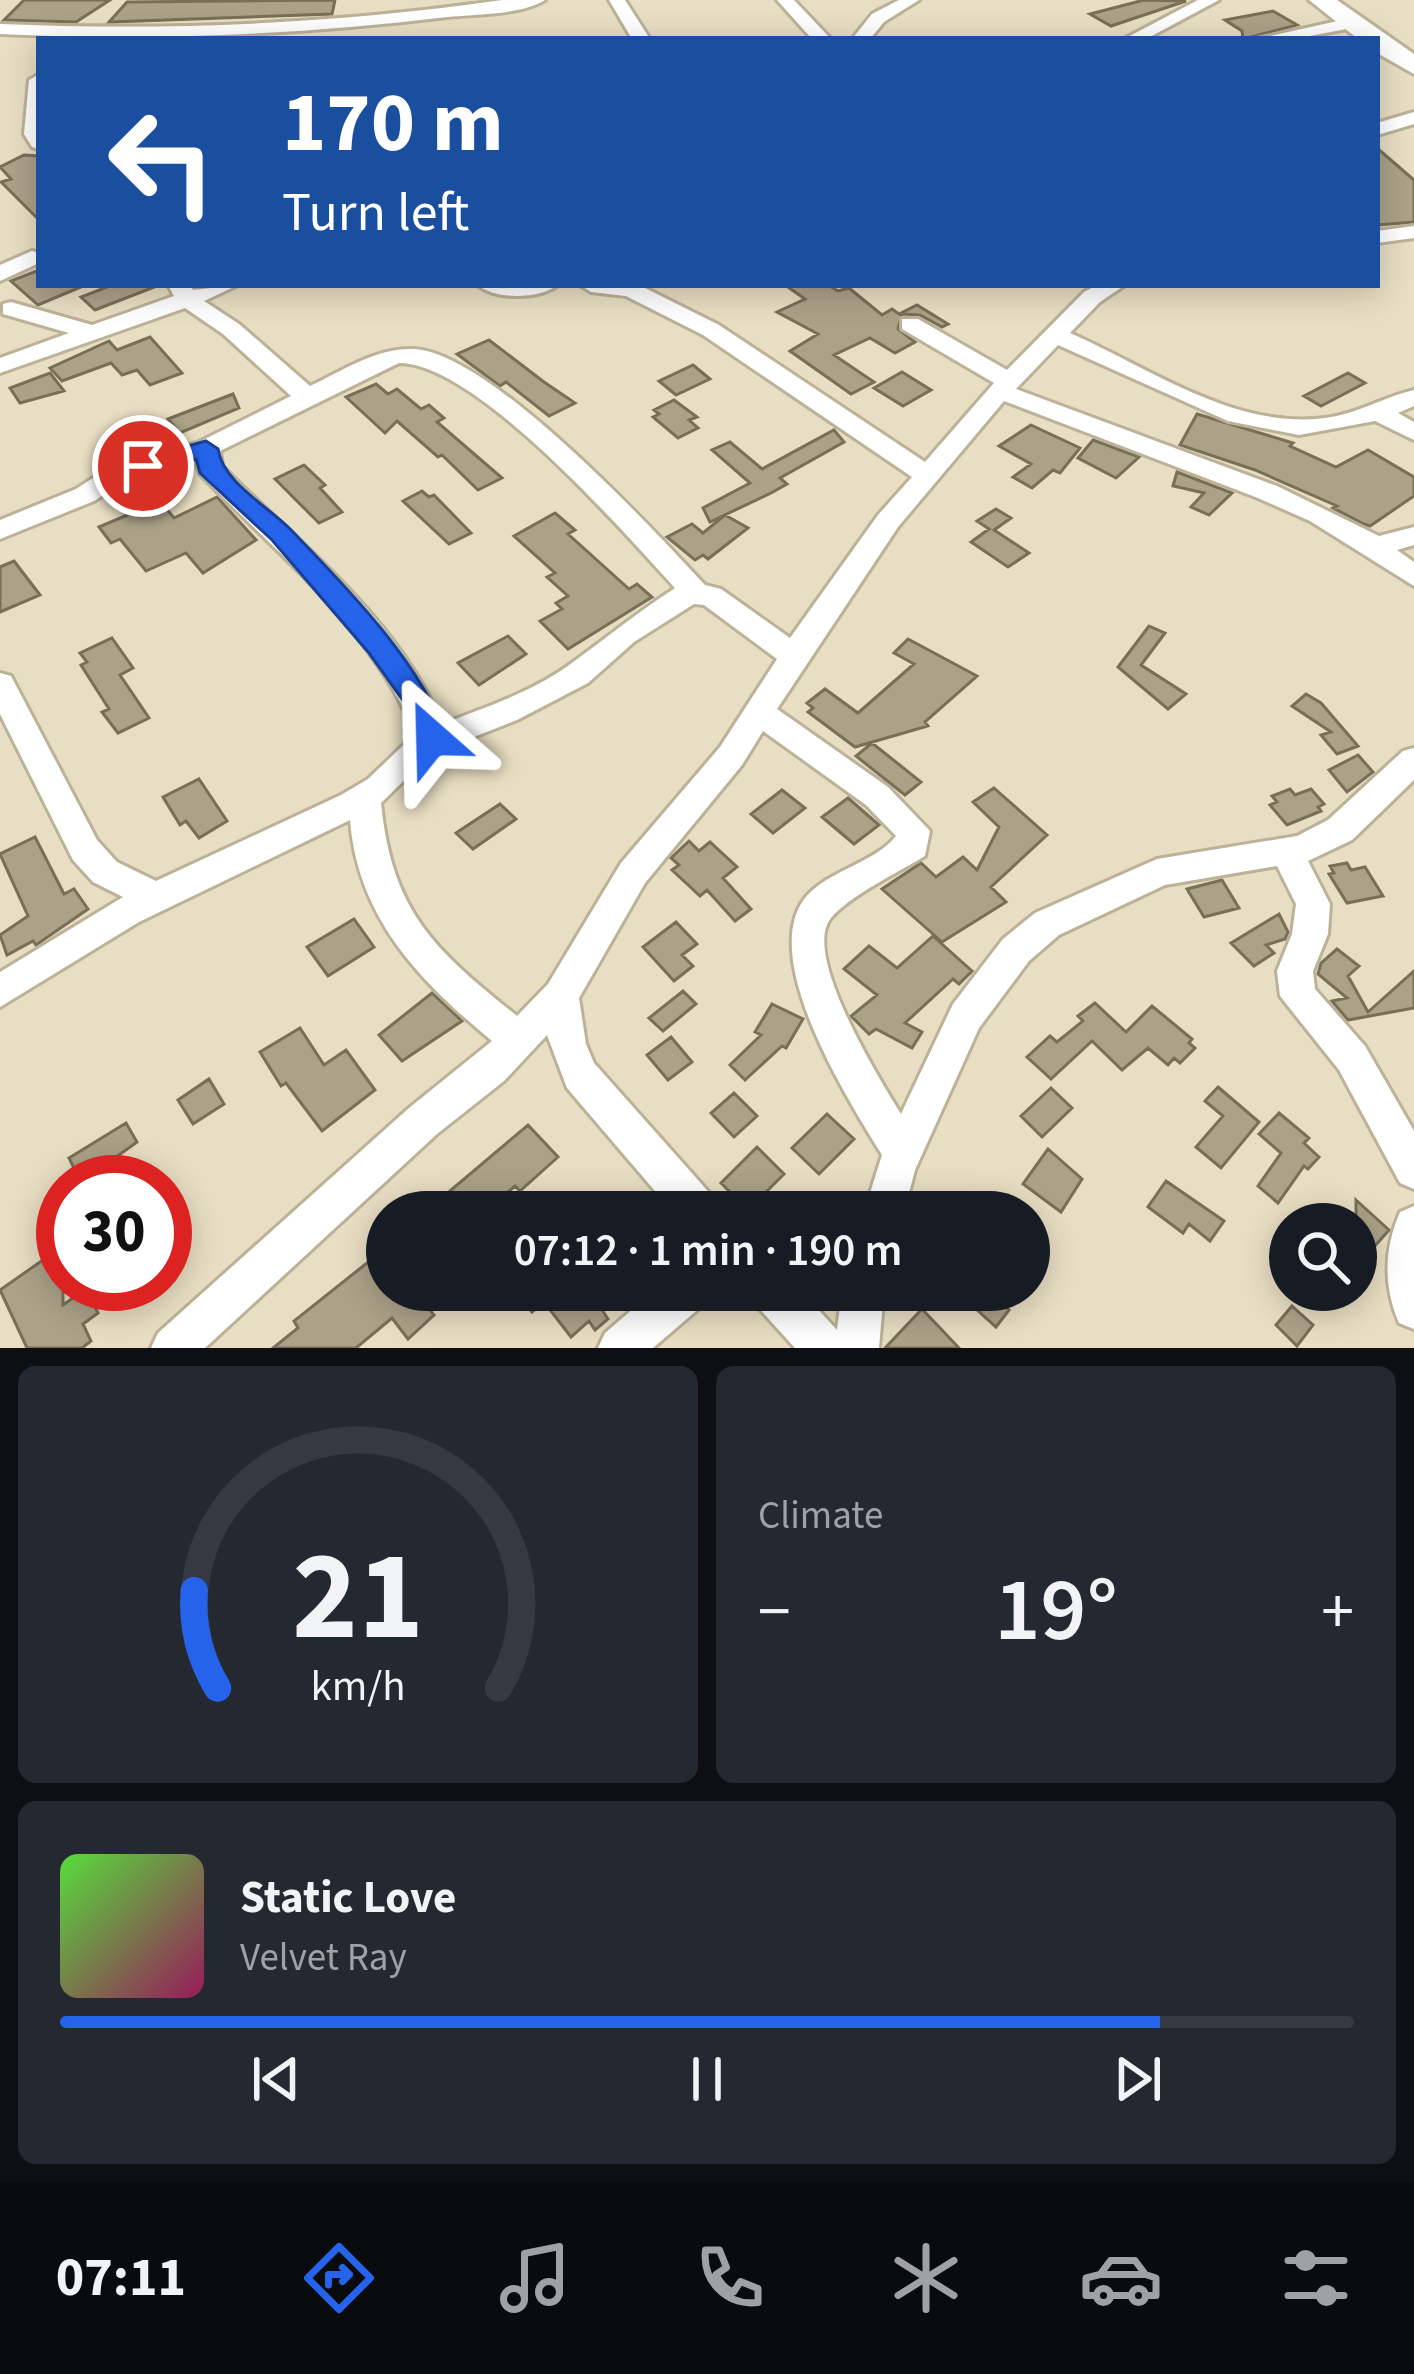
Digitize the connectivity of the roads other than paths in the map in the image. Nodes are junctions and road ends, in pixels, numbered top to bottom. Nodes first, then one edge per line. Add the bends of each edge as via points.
1 (537, 0) edge
2 (616, 0) edge
3 (785, 0) edge
4 (911, 0) edge
5 (1211, 0) edge
6 (1321, 0) edge
7 (475, 4) edge
8 (395, 18) junction
9 (355, 21) junction
10 (1351, 22) junction
11 (199, 27) edge
12 (0, 29) edge
13 (372, 36) edge
14 (375, 36) edge
15 (639, 36) edge
16 (819, 36) edge
17 (864, 36) edge
18 (1139, 36) edge
19 (1281, 36) edge
20 (1370, 36) edge
21 (1380, 43) edge
22 (1414, 67) edge
23 (36, 107) edge
24 (1414, 118) edge
25 (1380, 128) edge
26 (36, 138) edge
27 (1414, 232) edge
28 (1380, 237) edge
29 (32, 258) dead end
30 (0, 274) edge
31 (615, 288) edge
32 (1108, 288) edge
33 (182, 291) edge
34 (6, 300) edge
35 (910, 323) dead end
36 (90, 332) junction
37 (1058, 336) junction
38 (34, 353) junction
39 (0, 366) edge
40 (1006, 387) junction
41 (307, 395) junction
42 (1414, 397) edge
43 (1377, 412) junction
44 (1414, 432) edge
45 (206, 449) junction
46 (926, 475) junction
47 (0, 530) edge
48 (1414, 536) edge
49 (1374, 547) junction
50 (1414, 576) edge
51 (695, 592) junction
52 (796, 657) junction
53 (0, 684) edge
54 (761, 713) junction
55 (432, 738) junction
56 (1414, 760) edge
57 (364, 797) junction
58 (1287, 852) junction
59 (156, 897) junction
60 (0, 991) edge
61 (561, 996) junction
62 (520, 1041) junction
63 (903, 1153) junction
64 (1414, 1169) edge
65 (682, 1191) edge
66 (891, 1191) edge
67 (1414, 1226) edge
68 (1414, 1308) edge
69 (663, 1311) edge
70 (790, 1311) edge
71 (861, 1311) edge
72 (172, 1348) edge
73 (620, 1348) edge
74 (824, 1348) edge
75 (857, 1348) edge

1 - 7 street
2 - 15 street
3 - 16 street
4 - 17 street
5 - 18 street
6 - 10 highway
7 - 8 street
8 - 9 street
8 - 14 street
9 - 11 street
9 - 13 street
10 - 19 street
10 - 20 highway
11 - 12 street
21 - 22 highway
23 - 26 street
24 - 25 street
27 - 28 street
29 - 30 street
31 - 46 street via 711,330
32 - 37 street
33 - 36 street
33 - 41 street
34 - 36 street
34 - 38 street
35 - 40 street
36 - 38 street
37 - 40 street
37 - 43 street via 1271,423 1314,426
38 - 39 street
40 - 46 street
40 - 49 street
41 - 45 street
41 - 51 street via 397,356 448,365 584,475
42 - 43 street
43 - 44 street
45 - 47 street via 122,471
45 - 55 street via 209,468 360,622 423,707
46 - 52 street
48 - 49 street
49 - 50 street
51 - 52 street via 725,604
51 - 55 street via 577,675 485,722
52 - 54 street
53 - 59 street via 85,850 105,872
54 - 61 street via 633,873
54 - 63 street via 914,831 913,846 821,904 806,936 828,1012
55 - 57 street
56 - 58 street via 1340,830
57 - 59 street
57 - 62 street via 388,910 441,975
58 - 63 street via 1157,873 1046,924 996,972 966,1016
58 - 64 street via 1313,904 1295,971 1298,996 1352,1058
59 - 60 street
61 - 62 street
61 - 65 street via 580,1075
62 - 72 street
63 - 66 street
67 - 68 street via 1406,1282
69 - 73 street
70 - 74 street
71 - 75 street

